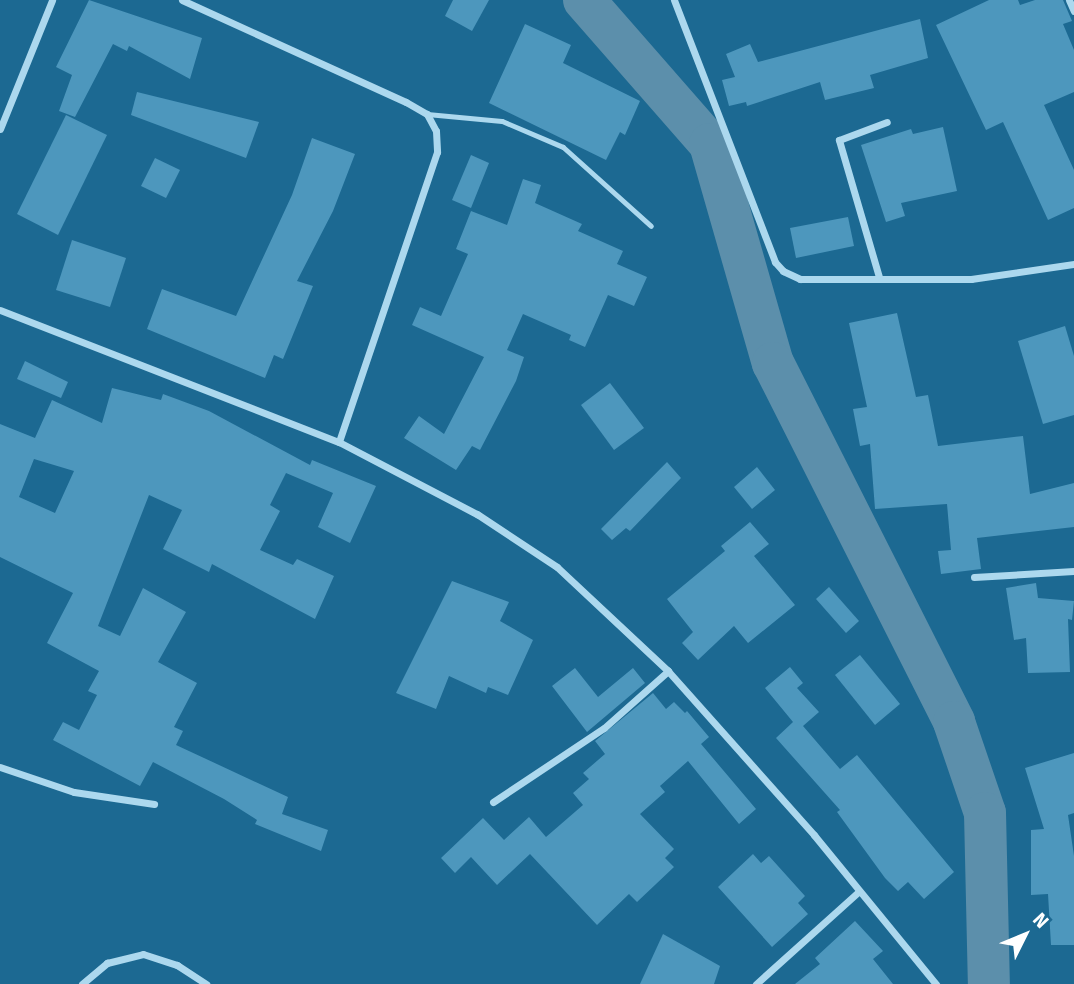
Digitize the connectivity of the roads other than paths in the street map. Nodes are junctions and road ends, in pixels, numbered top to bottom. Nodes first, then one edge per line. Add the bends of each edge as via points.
1 (52, 0) edge
2 (182, 0) edge
3 (674, 0) edge
4 (1069, 0) edge
5 (1074, 11) edge
6 (426, 114) junction
7 (887, 122) dead end
8 (0, 129) edge
9 (651, 226) dead end
10 (1074, 264) edge
11 (879, 277) junction
12 (0, 310) edge
13 (339, 442) junction
14 (1074, 571) edge
15 (974, 577) dead end
16 (668, 671) junction
17 (0, 767) edge
18 (493, 802) dead end
19 (154, 804) dead end
20 (857, 893) junction
21 (82, 984) edge
22 (206, 984) edge
23 (755, 984) edge
24 (936, 984) edge

1 - 8 street
2 - 6 street
3 - 11 street via 775,262 800,279
4 - 5 street
6 - 9 lane via 502,121 563,147
6 - 13 street via 436,131 438,152
7 - 11 street via 839,140
10 - 11 street via 971,279
12 - 13 street
13 - 16 street via 477,514 557,566
14 - 15 street
16 - 18 street via 604,728
16 - 20 street via 814,835
17 - 19 street via 74,792
20 - 23 street
20 - 24 street
21 - 22 street via 107,963 143,954 177,965

